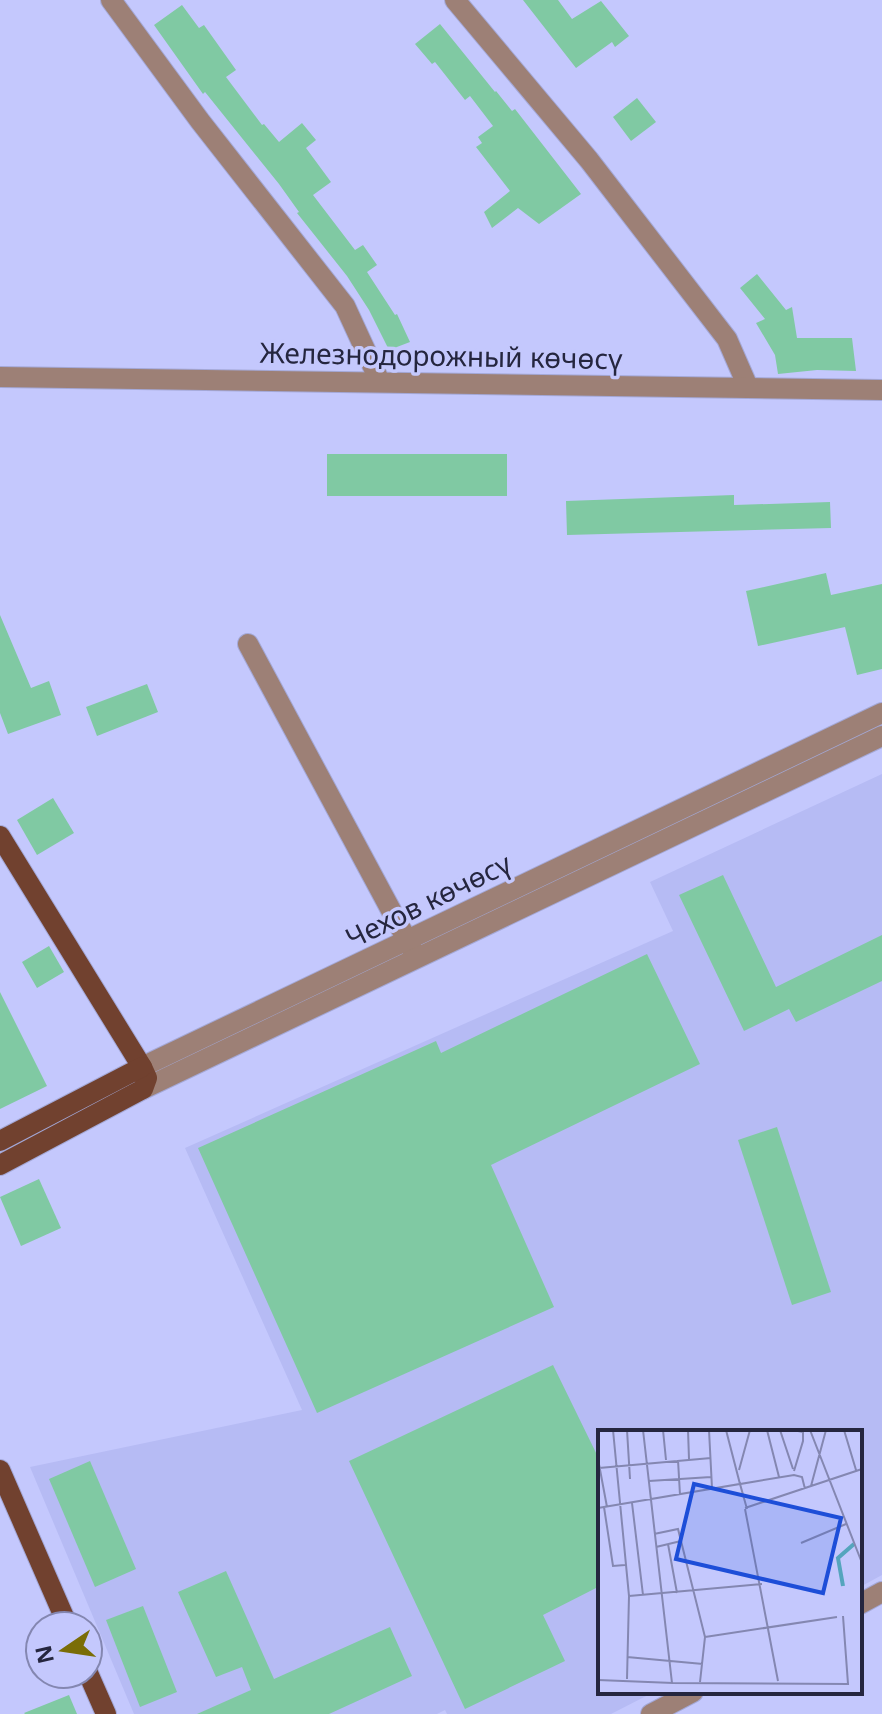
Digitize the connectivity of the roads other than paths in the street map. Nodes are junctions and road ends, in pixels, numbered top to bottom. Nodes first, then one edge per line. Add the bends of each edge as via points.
1 (111, 0) edge
2 (455, 0) edge
3 (0, 377) edge
4 (380, 382) junction
5 (748, 387) junction
6 (882, 390) edge
7 (248, 644) dead end
8 (882, 713) edge
9 (882, 736) edge
10 (0, 836) edge
11 (412, 949) junction
12 (142, 1067) junction
13 (143, 1089) junction
14 (0, 1141) edge
15 (0, 1165) edge
16 (0, 1470) edge
17 (6, 1502) edge
18 (882, 1592) edge
19 (862, 1603) edge
20 (60, 1610) edge
21 (95, 1690) edge
22 (690, 1694) edge
23 (658, 1712) edge
24 (106, 1714) edge

1 - 4 street via 345,306
2 - 5 street via 589,160 727,339
3 - 4 street, Железнодорожный көчөсү
4 - 5 street, Железнодорожный көчөсү
5 - 6 street, Железнодорожный көчөсү
7 - 11 street
8 - 11 street, Чехов көчөсү
9 - 11 street, Чехов көчөсү
10 - 12 main road
11 - 12 street, Чехов көчөсү
11 - 13 street, Чехов көчөсү
12 - 13 main road via 147,1078
12 - 14 main road, Чехов көчөсү
13 - 15 main road
16 - 17 main road
17 - 20 main road
18 - 19 street
21 - 24 main road
22 - 23 street

